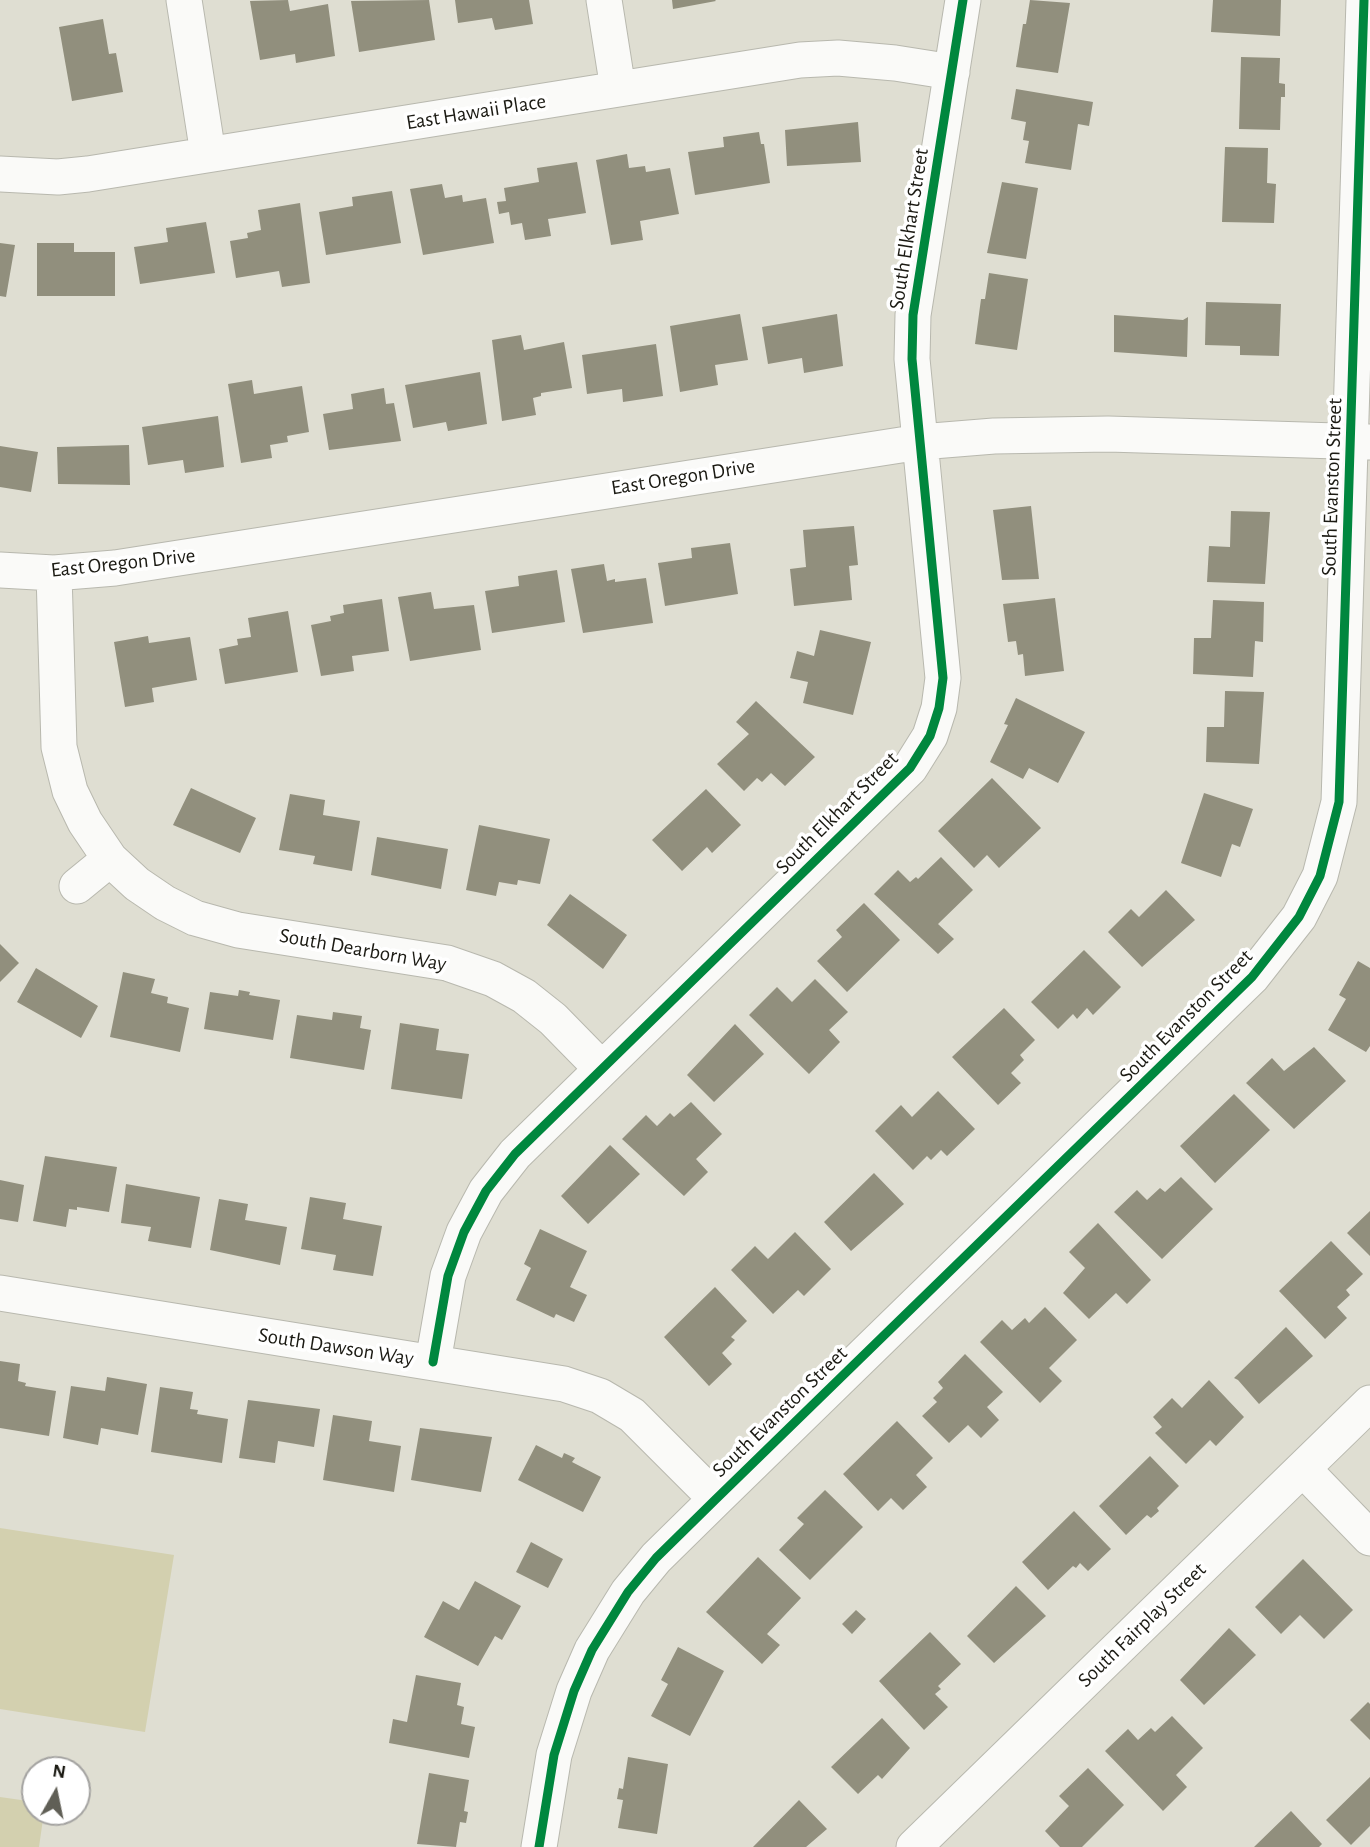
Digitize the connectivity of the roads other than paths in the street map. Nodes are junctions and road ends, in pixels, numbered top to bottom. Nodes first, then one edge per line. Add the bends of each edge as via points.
1 (184, 0) edge
2 (604, 0) edge
3 (963, 0) edge
4 (1364, 0) edge
5 (952, 72) junction
6 (618, 89) junction
7 (208, 154) junction
8 (0, 174) edge
9 (920, 442) junction
10 (1360, 442) edge
11 (0, 570) edge
12 (54, 573) junction
13 (110, 859) junction
14 (78, 886) dead end
15 (601, 1069) junction
16 (0, 1293) edge
17 (433, 1362) junction
18 (1370, 1404) edge
19 (1303, 1469) junction
20 (716, 1499) junction
21 (1370, 1538) edge
22 (539, 1847) edge
23 (914, 1847) edge

1 - 7 street
2 - 6 street
3 - 5 street, South Elkhart Street
4 - 10 street, South Evanston Street
5 - 6 street, East Hawaii Place via 895,63 813,60
5 - 9 street, South Elkhart Street via 913,315
6 - 7 street, East Hawaii Place
7 - 8 street, East Hawaii Place via 58,177
9 - 10 street, East Oregon Drive via 1108,434
9 - 12 street, East Oregon Drive via 115,568
9 - 15 street, South Elkhart Street via 943,678 930,736 910,768
10 - 20 street, South Evanston Street via 1339,802 1320,876 1299,918 1252,977
11 - 12 street, East Oregon Drive
12 - 13 street, South Dearborn Way via 59,747 70,791
13 - 14 street
13 - 15 street, South Dearborn Way via 136,884 195,918 238,930 447,963 492,979 553,1019
15 - 17 street, South Elkhart Street via 514,1154 486,1191 464,1231 448,1276
16 - 17 street, South Dawson Way
17 - 20 street, South Dawson Way via 564,1384 600,1396 639,1421
18 - 19 street, South Fairplay Street
19 - 21 street
19 - 23 street, South Fairplay Street
20 - 22 street, South Evanston Street via 635,1584 592,1650 554,1755

